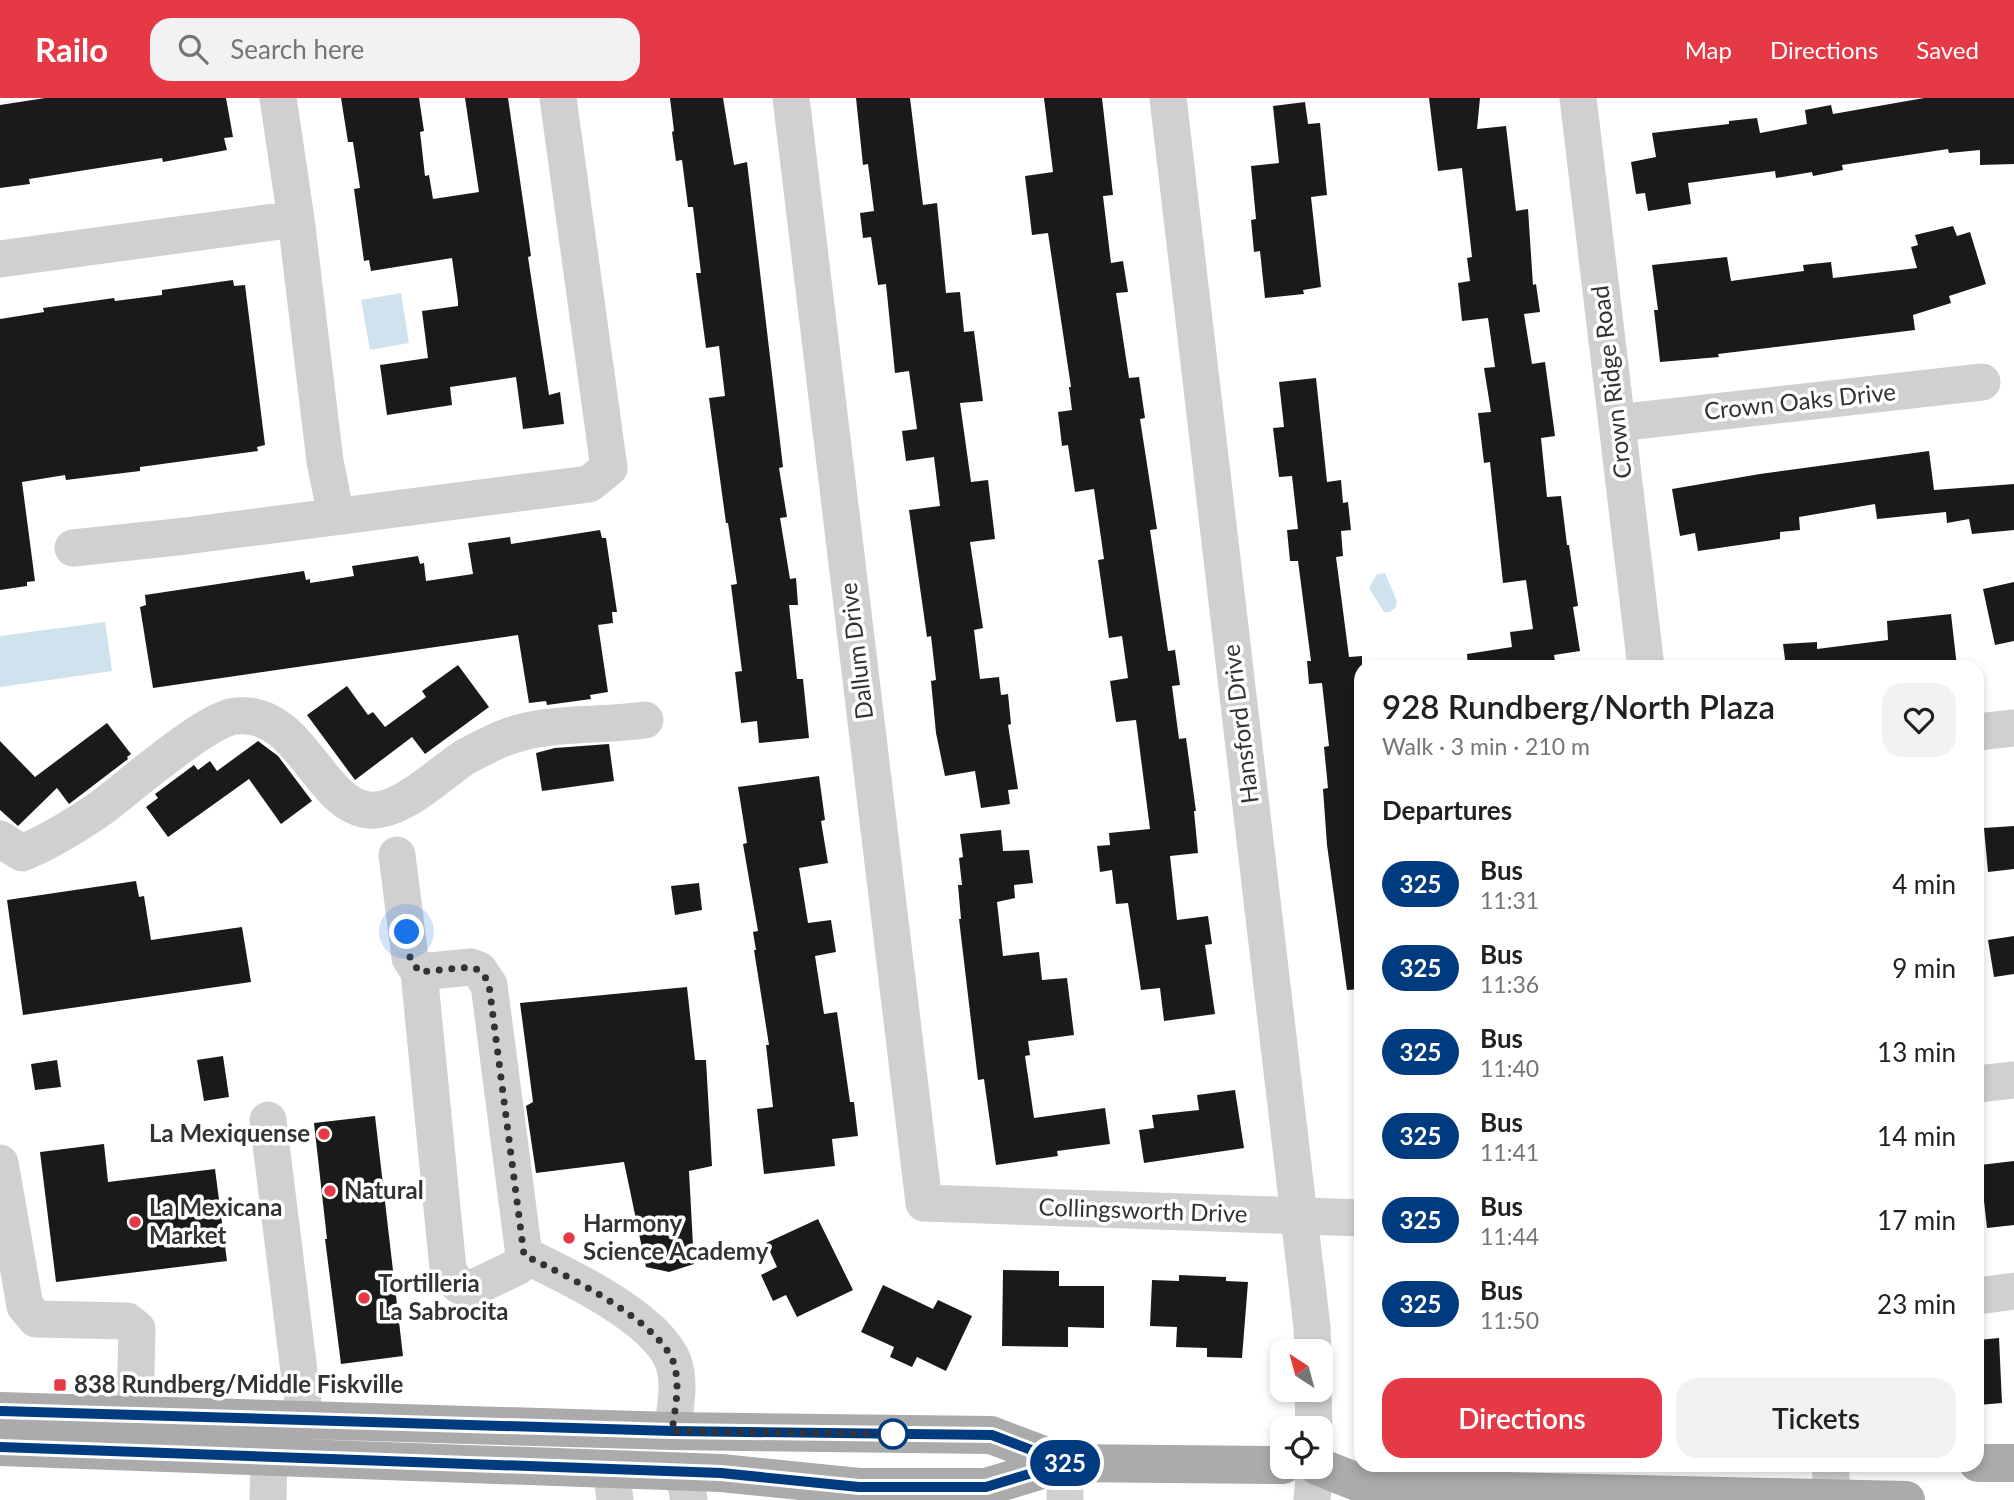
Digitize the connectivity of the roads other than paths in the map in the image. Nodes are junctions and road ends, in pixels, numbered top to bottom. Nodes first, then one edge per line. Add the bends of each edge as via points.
1 (278, 98) edge
2 (558, 98) edge
3 (791, 98) edge
4 (1168, 98) edge
5 (1578, 98) edge
6 (296, 219) junction
7 (0, 259) edge
8 (1982, 382) dead end
9 (1617, 423) junction
10 (336, 516) junction
11 (73, 548) dead end
12 (1645, 660) edge
13 (646, 720) dead end
14 (2014, 728) edge
15 (1984, 731) edge
16 (0, 839) edge
17 (397, 855) dead end
18 (419, 972) junction
19 (2014, 1080) edge
20 (1984, 1083) edge
21 (268, 1120) dead end
22 (0, 1163) edge
23 (924, 1203) joint
24 (1299, 1216) junction
25 (1354, 1218) edge
26 (524, 1255) junction
27 (2014, 1291) edge
28 (11, 1292) edge
29 (1984, 1295) edge
30 (1312, 1339) edge
31 (0, 1411) edge
32 (135, 1415) junction
33 (304, 1420) junction
34 (672, 1431) junction
35 (0, 1447) edge
36 (1354, 1455) edge
37 (270, 1456) junction
38 (1333, 1462) edge
39 (1984, 1463) edge
40 (2014, 1463) edge
41 (1270, 1466) edge
42 (1333, 1472) edge
43 (1316, 1479) edge
44 (1065, 1481) edge
45 (613, 1485) edge
46 (686, 1486) edge
47 (1832, 1488) edge
48 (859, 1494) edge
49 (268, 1500) edge
50 (1312, 1500) edge
51 (1906, 1500) edge

1 - 6 street
2 - 10 street via 608,468 589,484
3 - 23 street, Dallum Drive
4 - 24 street, Hansford Drive
5 - 9 street, Crown Ridge Road
6 - 7 street
6 - 10 street via 325,461
8 - 9 street, Crown Oaks Drive
9 - 12 street, Crown Ridge Road
10 - 11 street
13 - 16 street via 554,726 501,739 466,757 410,797 373,811 350,804 286,734 261,718 234,715 202,731 55,840 23,853
14 - 15 street
17 - 18 street via 410,957
18 - 26 street via 471,967 480,970 489,985
18 - 26 street via 448,1269 462,1288 470,1290 517,1267
19 - 20 street
21 - 33 street
22 - 28 street
23 - 24 street, Collingsworth Drive
24 - 25 street, Collingsworth Drive
24 - 30 street, Hansford Drive
26 - 34 street via 632,1315 656,1336 676,1372
27 - 29 street
28 - 32 street via 36,1320 127,1321 137,1329
31 - 32 main road
32 - 33 main road
33 - 34 main road
34 - 44 main road via 992,1435
35 - 37 main road
36 - 38 main road
37 - 45 main road
37 - 49 street
39 - 40 main road
41 - 44 main road
42 - 47 main road via 1372,1488
43 - 50 street
44 - 48 main road
45 - 46 main road
46 - 48 main road via 721,1473
47 - 51 main road

